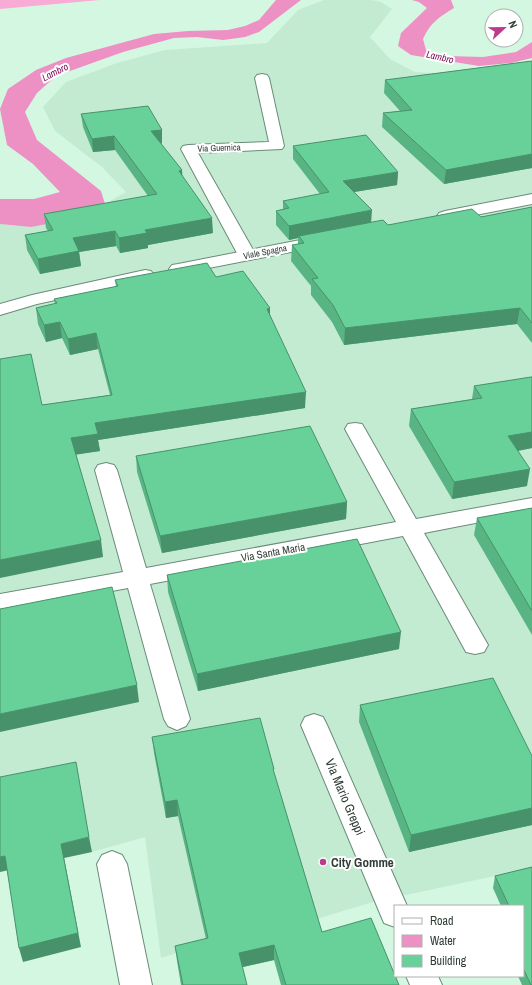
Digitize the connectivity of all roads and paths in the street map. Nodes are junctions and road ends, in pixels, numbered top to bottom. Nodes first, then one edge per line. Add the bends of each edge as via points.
1 (262, 78) dead end
2 (532, 200) edge
3 (433, 219) edge
4 (334, 238) edge
5 (247, 255) junction
6 (0, 310) edge
7 (355, 429) dead end
8 (106, 470) dead end
9 (532, 504) edge
10 (409, 527) junction
11 (137, 578) junction
12 (0, 603) edge
13 (475, 645) dead end
14 (178, 719) dead end
15 (314, 726) dead end
16 (112, 864) dead end
17 (394, 911) edge
18 (136, 985) edge

1 - 5 street, Via Guernica via 277,146 188,149
2 - 3 street
4 - 5 street, Viale Spagna
5 - 6 street, Viale Spagna via 95,285
7 - 10 street
8 - 11 street
9 - 10 street, Via Santa Maria
10 - 11 street, Via Santa Maria
10 - 13 street
11 - 12 street, Via Santa Maria
11 - 14 street
15 - 17 street, Via Mario Greppi
16 - 18 street

